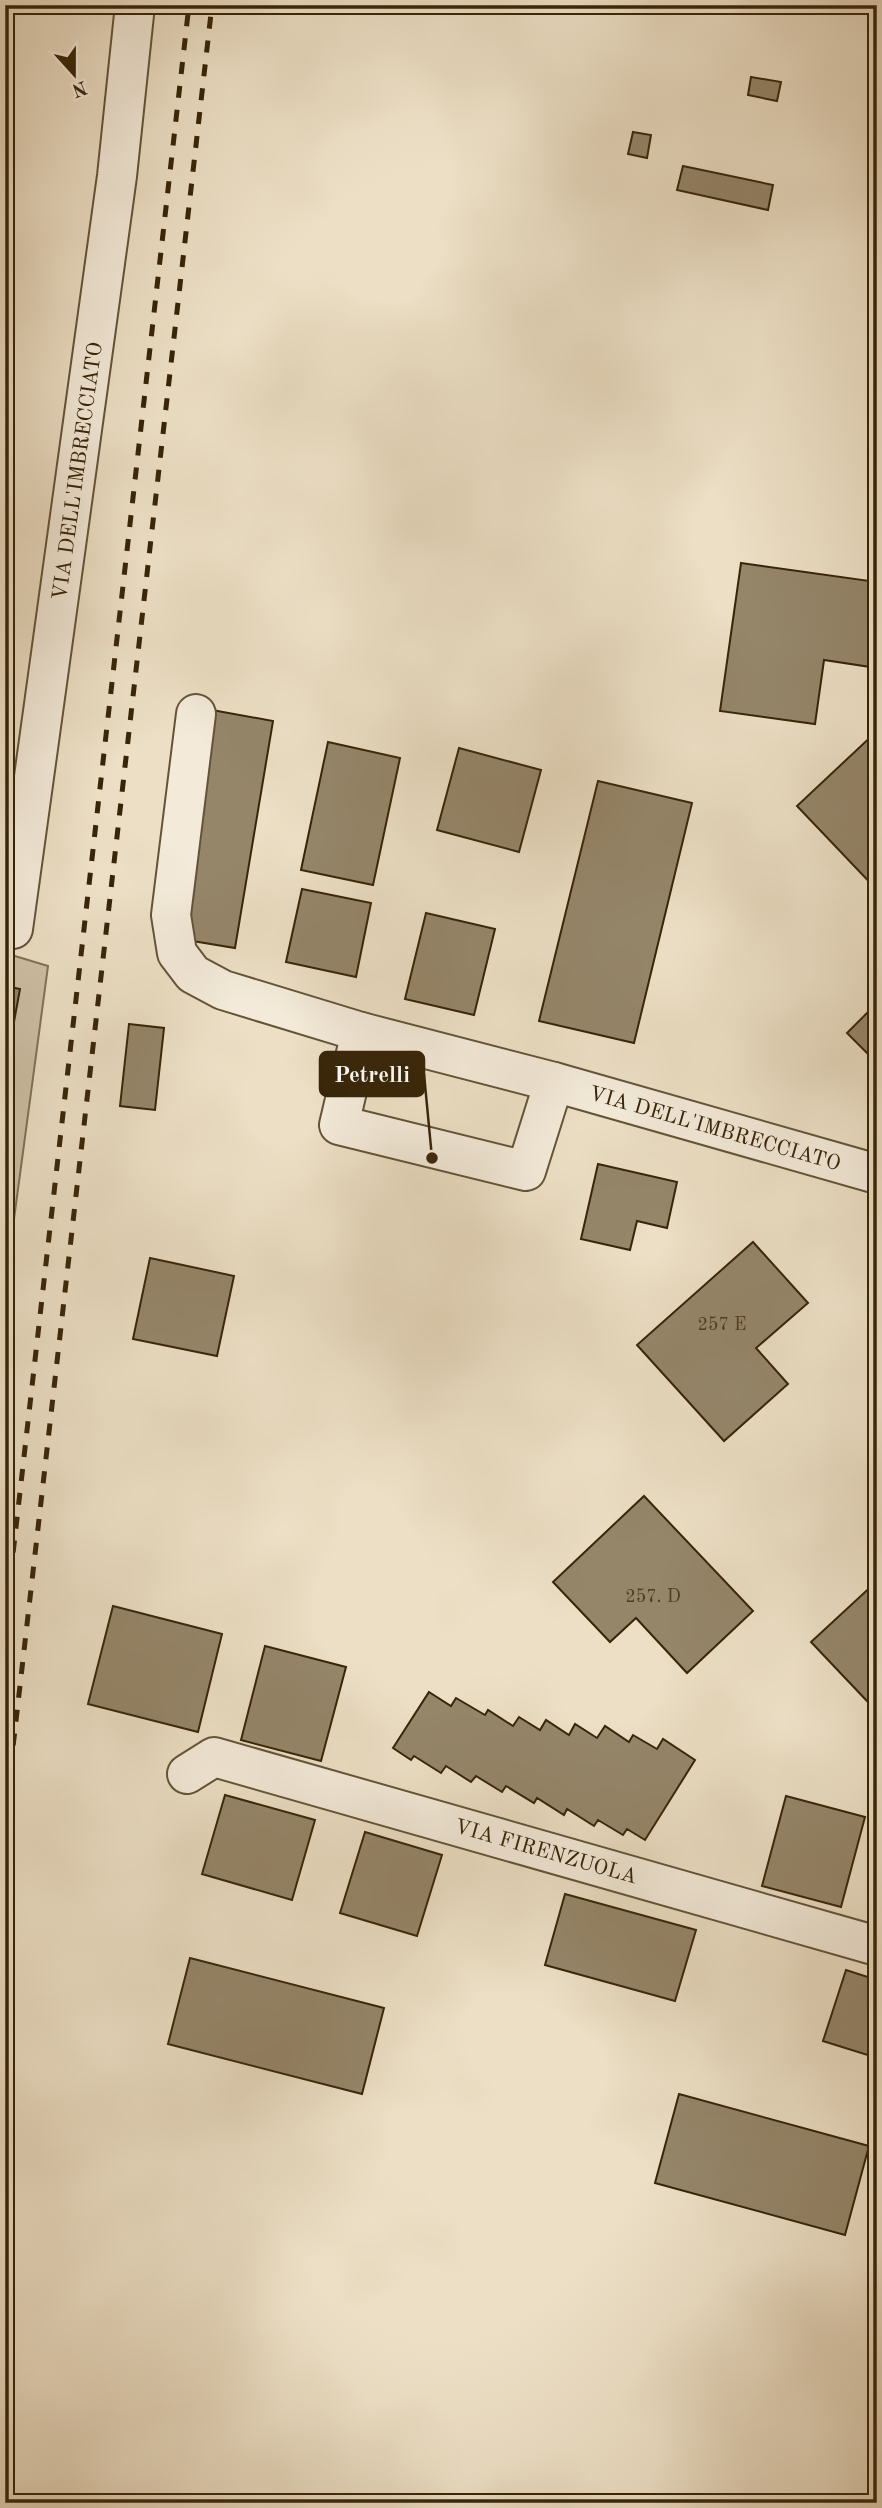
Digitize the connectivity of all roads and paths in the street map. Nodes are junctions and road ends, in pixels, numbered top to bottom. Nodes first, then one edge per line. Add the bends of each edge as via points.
1 (135, 5) edge
2 (196, 714) dead end
3 (5, 926) edge
4 (361, 1032) junction
5 (554, 1082) junction
6 (877, 1174) edge
7 (200, 1765) dead end
8 (877, 1946) edge

1 - 3 street, VIA DELL'IMBRECCIATO via 117,176 13,929
2 - 4 street, VIA DELL'IMBRECCIATO via 171,915 177,953 193,974 210,985
4 - 5 street, VIA DELL'IMBRECCIATO
4 - 5 street via 339,1125 526,1171
5 - 6 street, VIA DELL'IMBRECCIATO
7 - 8 street, VIA FIRENZUOLA

